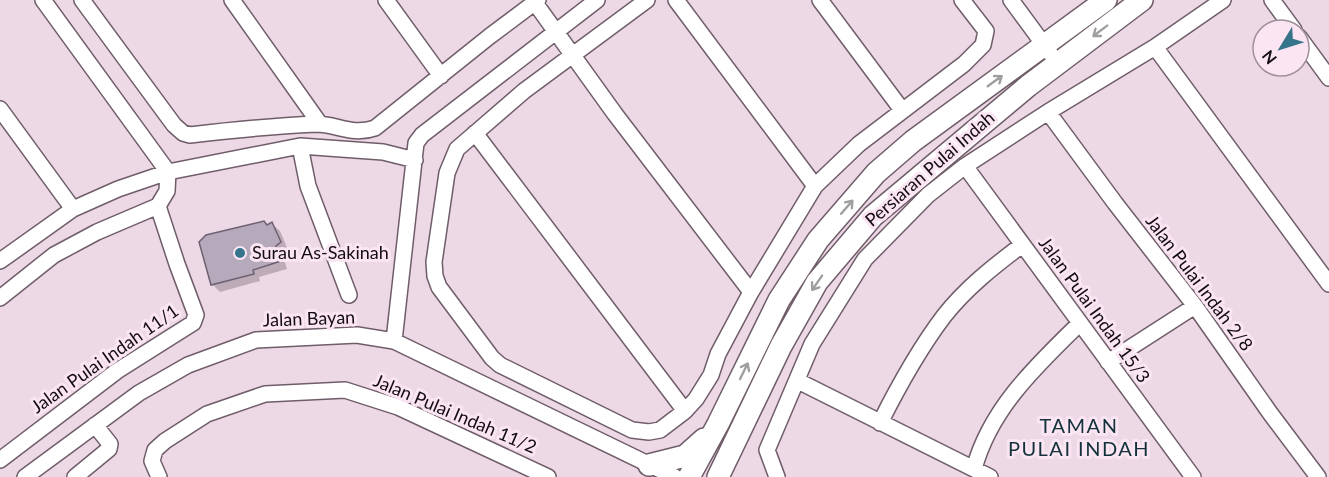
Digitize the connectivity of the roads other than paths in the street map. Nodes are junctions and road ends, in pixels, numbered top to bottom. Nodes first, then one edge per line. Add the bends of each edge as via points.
1 (43, 0) edge
2 (82, 0) edge
3 (232, 0) edge
4 (386, 0) edge
5 (597, 0) edge
6 (647, 0) edge
7 (676, 0) edge
8 (820, 0) edge
9 (962, 0) edge
10 (1011, 0) edge
11 (1106, 0) edge
12 (1142, 0) edge
13 (1223, 0) edge
14 (1272, 0) edge
15 (535, 1) edge
16 (1285, 18) edge
17 (555, 31) junction
18 (1045, 46) junction
19 (1155, 47) junction
20 (1311, 53) edge
21 (572, 55) junction
22 (1057, 63) junction
23 (441, 76) junction
24 (1329, 78) edge
25 (0, 109) edge
26 (902, 110) junction
27 (1048, 112) junction
28 (320, 124) junction
29 (475, 133) junction
30 (300, 146) junction
31 (415, 160) junction
32 (965, 166) junction
33 (168, 172) junction
34 (815, 186) junction
35 (159, 206) junction
36 (73, 209) junction
37 (1022, 245) junction
38 (0, 261) edge
39 (1329, 284) edge
40 (751, 292) junction
41 (349, 296) dead end
42 (0, 298) edge
43 (1194, 306) junction
44 (1079, 324) junction
45 (394, 341) junction
46 (1108, 362) junction
47 (798, 381) junction
48 (686, 411) junction
49 (880, 423) junction
50 (718, 424) junction
51 (95, 425) junction
52 (740, 432) junction
53 (0, 460) edge
54 (974, 469) junction
55 (654, 471) edge
56 (25, 477) edge
57 (75, 477) edge
58 (159, 477) edge
59 (548, 477) edge
60 (675, 477) edge
61 (689, 477) edge
62 (718, 477) edge
63 (735, 477) edge
64 (777, 477) edge
65 (990, 477) edge
66 (1193, 477) edge
67 (1318, 477) edge

1 - 33 street
2 - 28 street via 183,133
3 - 28 street
4 - 23 street
5 - 17 street
6 - 21 street
7 - 34 street
8 - 26 street
9 - 26 street via 986,31 983,45
10 - 18 street
11 - 18 main road, Persiaran Pulai Indah
12 -> 22 main road, Persiaran Pulai Indah
13 - 19 street
14 - 16 street
15 - 17 street
15 - 23 street
17 - 21 street
17 - 31 street via 422,135 416,143
18 - 22 street
50 -> 18 main road, Persiaran Pulai Indah via 779,300 825,232 876,173 913,141
19 - 27 street
19 - 39 street
20 - 24 street
21 - 29 street
21 - 40 street
22 -> 52 main road, Persiaran Pulai Indah via 873,216 817,282
23 - 28 street via 375,128 345,130
25 - 36 street
26 - 34 street
27 - 32 street
27 - 43 street, Jalan Pulai Indah 2/8
29 - 48 street
29 - 48 street via 457,148 447,173 435,276 492,358 632,430 660,430
30 - 31 street via 383,152
30 - 33 street
30 - 41 street via 308,186
31 - 45 street
32 - 37 street, Jalan Pulai Indah 15/3
32 - 47 street via 928,195 865,259 812,344
33 - 35 street via 167,190
33 - 36 street
34 - 40 street
35 - 42 street via 54,255
35 - 53 street, Jalan Pulai Indah 11/1 via 196,315 194,323 117,371
36 - 38 street
37 - 44 street, Jalan Pulai Indah 15/3
37 - 49 street via 984,274 945,315 903,376
40 - 48 street via 711,375
43 - 46 street
43 - 67 street, Jalan Pulai Indah 2/8
44 - 46 street, Jalan Pulai Indah 15/3
44 - 54 street via 1028,374 998,415 980,447
45 - 51 street, Jalan Bayan via 357,335 256,340 188,365 139,393
45 - 55 street, Jalan Bayan
46 - 66 street, Jalan Pulai Indah 15/3
47 - 49 street
47 - 64 street via 767,450
49 - 54 street
50 - 55 main road via 685,456
50 - 61 main road, Persiaran Pulai Indah
51 - 56 street, Jalan Bayan
51 - 57 street via 110,444 109,449
52 - 62 main road, Persiaran Pulai Indah
52 - 63 main road
54 - 65 street
55 - 60 street, Jalan Bayan
58 - 59 street, Jalan Pulai Indah 11/2 via 152,461 155,450 207,414 265,394 345,390 398,407

